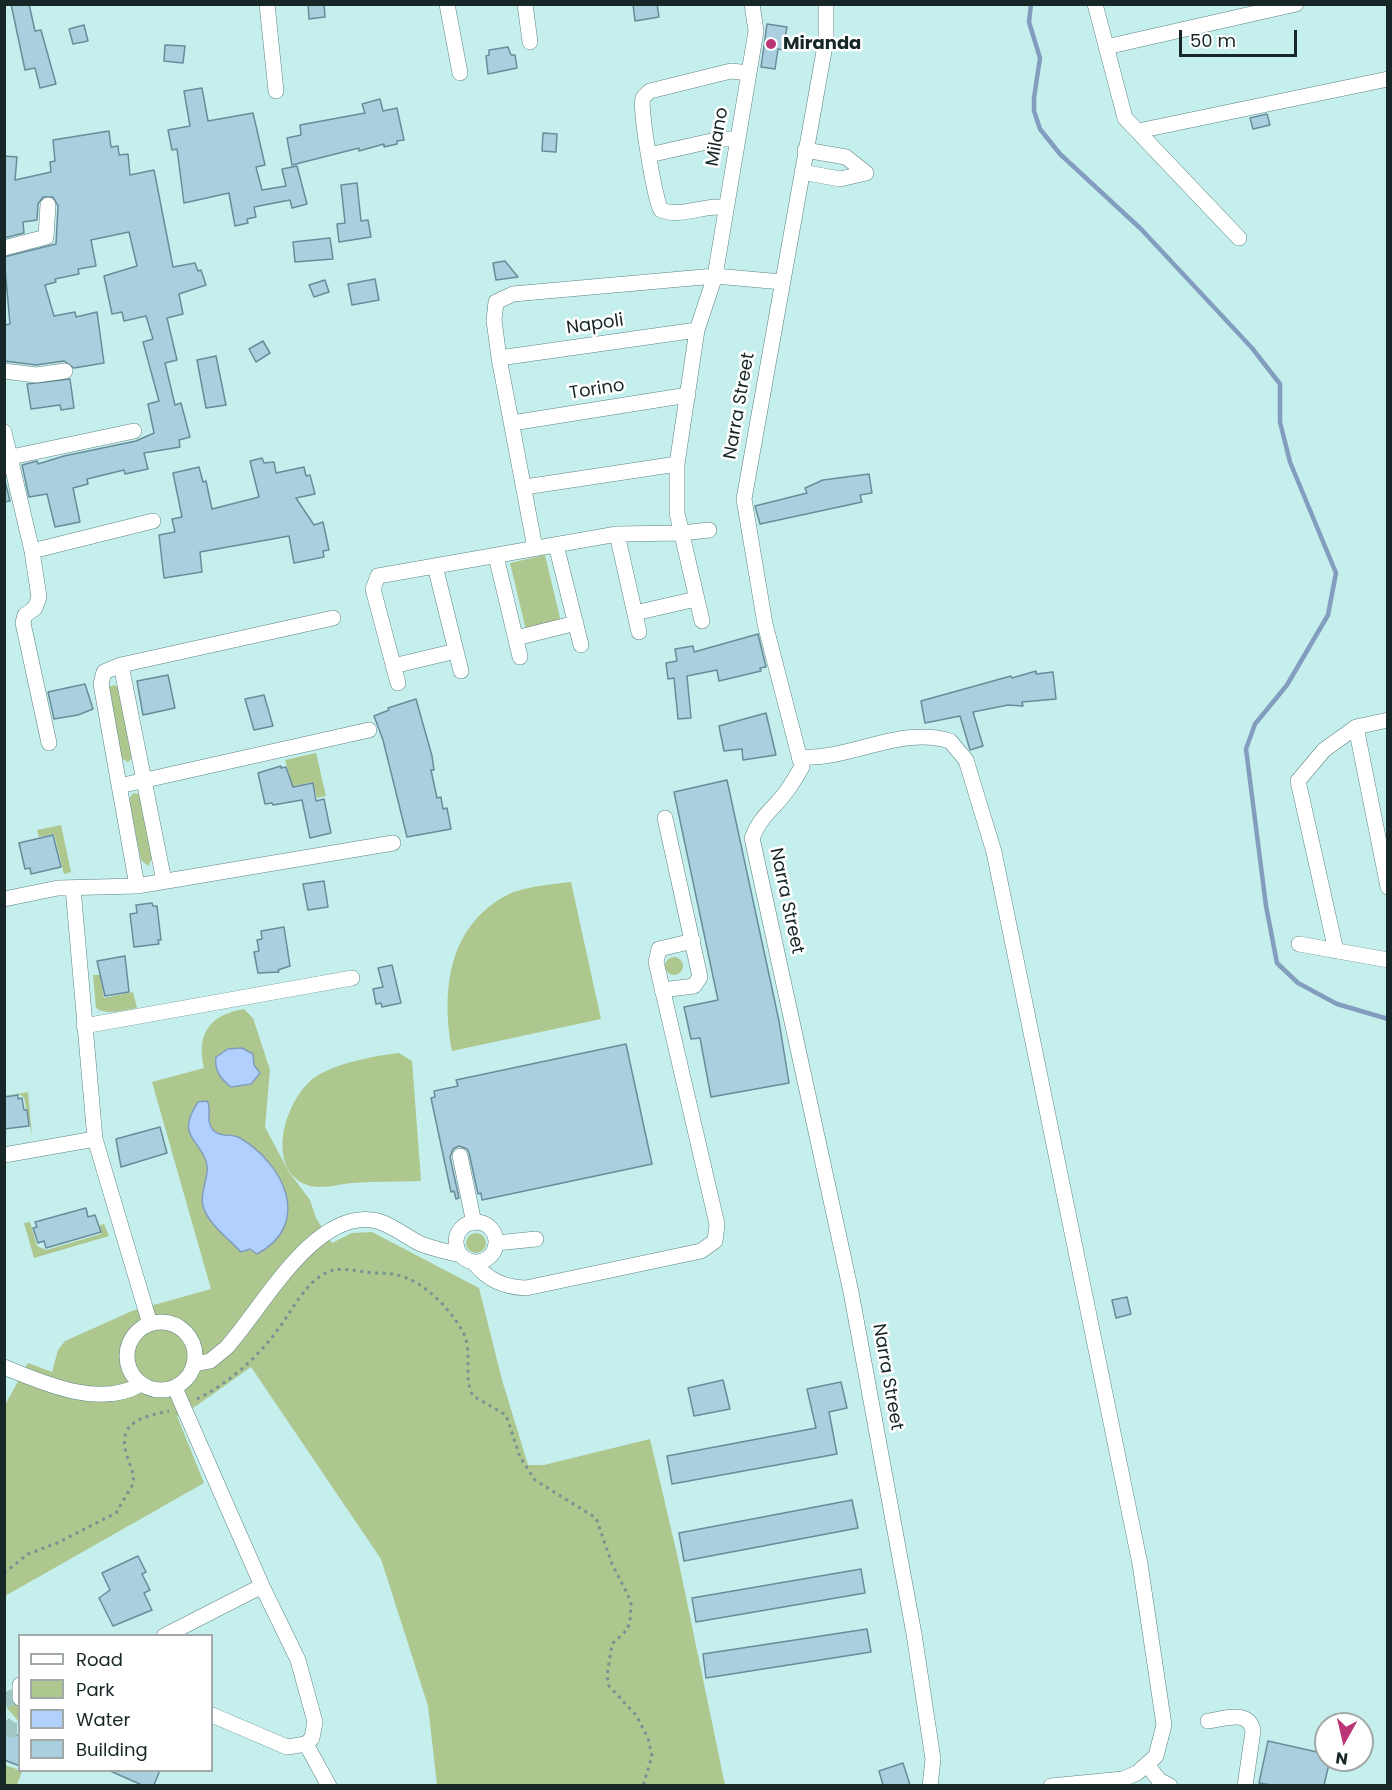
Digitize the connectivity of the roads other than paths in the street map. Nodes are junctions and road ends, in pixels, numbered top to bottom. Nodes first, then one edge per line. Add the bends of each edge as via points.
1 (267, 4) edge
2 (447, 4) edge
3 (525, 4) edge
4 (752, 4) edge
5 (826, 4) edge
6 (1095, 4) edge
7 (1296, 4) edge
8 (530, 42) dead end
9 (1106, 47) junction
10 (460, 73) dead end
11 (749, 73) junction
12 (1388, 79) edge
13 (276, 91) dead end
14 (1138, 131) junction
15 (738, 140) junction
16 (805, 150) junction
17 (649, 155) junction
18 (802, 172) junction
19 (48, 205) dead end
20 (726, 207) junction
21 (1239, 238) dead end
22 (4, 248) edge
23 (715, 276) junction
24 (782, 282) junction
25 (697, 330) junction
26 (500, 358) junction
27 (4, 371) edge
28 (65, 371) dead end
29 (688, 395) junction
30 (512, 423) junction
31 (134, 431) dead end
32 (4, 432) edge
33 (11, 457) junction
34 (676, 464) junction
35 (525, 487) junction
36 (153, 521) dead end
37 (709, 530) dead end
38 (682, 533) junction
39 (617, 534) junction
40 (556, 545) junction
41 (535, 548) junction
42 (32, 551) junction
43 (496, 556) junction
44 (435, 566) junction
45 (696, 598) junction
46 (635, 613) junction
47 (333, 618) dead end
48 (702, 621) dead end
49 (576, 623) junction
50 (639, 632) dead end
51 (516, 638) junction
52 (581, 645) dead end
53 (456, 651) junction
54 (520, 657) dead end
55 (121, 665) junction
56 (393, 666) junction
57 (461, 671) dead end
58 (398, 683) dead end
59 (1388, 720) edge
60 (1356, 727) junction
61 (369, 730) dead end
62 (49, 743) dead end
63 (800, 757) junction
64 (144, 781) junction
65 (119, 786) junction
66 (664, 818) dead end
67 (393, 843) dead end
68 (164, 881) junction
69 (137, 885) junction
70 (1388, 887) edge
71 (74, 888) junction
72 (4, 899) edge
73 (693, 941) junction
74 (1299, 944) dead end
75 (1336, 951) junction
76 (1388, 960) edge
77 (352, 978) dead end
78 (662, 990) junction
79 (84, 1026) junction
80 (95, 1139) junction
81 (4, 1155) edge
82 (460, 1156) dead end
83 (474, 1223) junction
84 (536, 1239) dead end
85 (496, 1243) junction
86 (467, 1258) junction
87 (150, 1324) junction
88 (195, 1364) junction
89 (4, 1367) edge
90 (141, 1384) junction
91 (176, 1388) junction
92 (262, 1586) junction
93 (166, 1634) edge
94 (213, 1715) edge
95 (1208, 1722) dead end
96 (306, 1744) junction
97 (1148, 1766) junction
98 (329, 1785) edge
99 (930, 1785) edge
100 (1051, 1785) edge
101 (1170, 1785) edge
102 (1245, 1785) edge

1 - 13 street
2 - 10 street
3 - 8 street
4 - 11 street, Milano via 756,31
5 - 16 street, Narra Street via 826,40
6 - 9 street
7 - 9 street
9 - 14 street via 1123,114
11 - 15 street, Milano
11 - 17 street via 731,71 650,91 643,98 642,107
12 - 14 street
14 - 21 street
15 - 17 street via 720,139
15 - 20 street, Milano
16 - 18 street, Narra Street
16 - 18 street via 846,157 866,173 840,179
17 - 20 street via 661,210
18 - 24 street, Narra Street
19 - 22 street via 46,237
20 - 23 street, Milano
23 - 24 street
23 - 25 street, Milano
23 - 26 street via 501,297 494,311
24 - 63 street, Narra Street via 744,499 765,624
25 - 26 street, Napoli
25 - 29 street, Milano
26 - 30 street
27 - 28 street via 36,375
29 - 30 street, Torino
29 - 34 street, Milano
30 - 35 street
31 - 33 street
32 - 33 street
33 - 42 street
34 - 35 street
34 - 38 street, Milano via 677,513
35 - 41 street
36 - 42 street
37 - 38 street
38 - 39 street
38 - 45 street, Milano
39 - 40 street
39 - 46 street
40 - 41 street
40 - 49 street
41 - 43 street
42 - 62 street via 39,597 23,623
43 - 44 street
43 - 51 street
44 - 53 street
44 - 56 street via 375,579 373,589
45 - 46 street
45 - 48 street, Milano
46 - 50 street
47 - 55 street
49 - 51 street
49 - 52 street
51 - 54 street
53 - 56 street
53 - 57 street
55 - 64 street
55 - 65 street via 104,672 101,684
56 - 58 street
59 - 60 street
60 - 70 street
60 - 75 street via 1324,750 1298,781
61 - 64 street
63 - 97 street via 831,756 930,737 956,746 970,770 1004,896 1140,1564 1164,1725 1160,1746
63 - 99 street, Narra Street via 802,767 786,793 758,824 752,838 853,1304 914,1634 933,1759
64 - 65 street
64 - 68 street
65 - 69 street
66 - 73 street
67 - 68 street
68 - 69 street
69 - 71 street
71 - 72 street
71 - 79 street
73 - 78 street via 659,949 656,962
73 - 78 street via 699,982
74 - 75 street
75 - 76 street
77 - 79 street
78 - 86 street via 717,1224 715,1241 701,1251 526,1288 492,1280
79 - 80 street
80 - 81 street
80 - 87 street
82 - 83 street
83 - 85 street via 490,1228
83 - 86 street via 459,1234 458,1248
84 - 85 street
85 - 86 street via 487,1259
86 - 88 street via 420,1243 378,1221 351,1220 309,1246 225,1348 210,1361
87 - 88 street via 162,1322 183,1330 195,1349
87 - 90 street via 140,1329 127,1348 130,1371
88 - 91 street
89 - 90 street via 76,1391 122,1392
90 - 91 street via 156,1390
91 - 92 street
92 - 93 street
92 - 96 street via 290,1639 314,1714 315,1731
94 - 96 street via 287,1747
95 - 102 street via 1241,1717 1252,1722
96 - 98 street
97 - 100 street via 1123,1779
97 - 101 street

